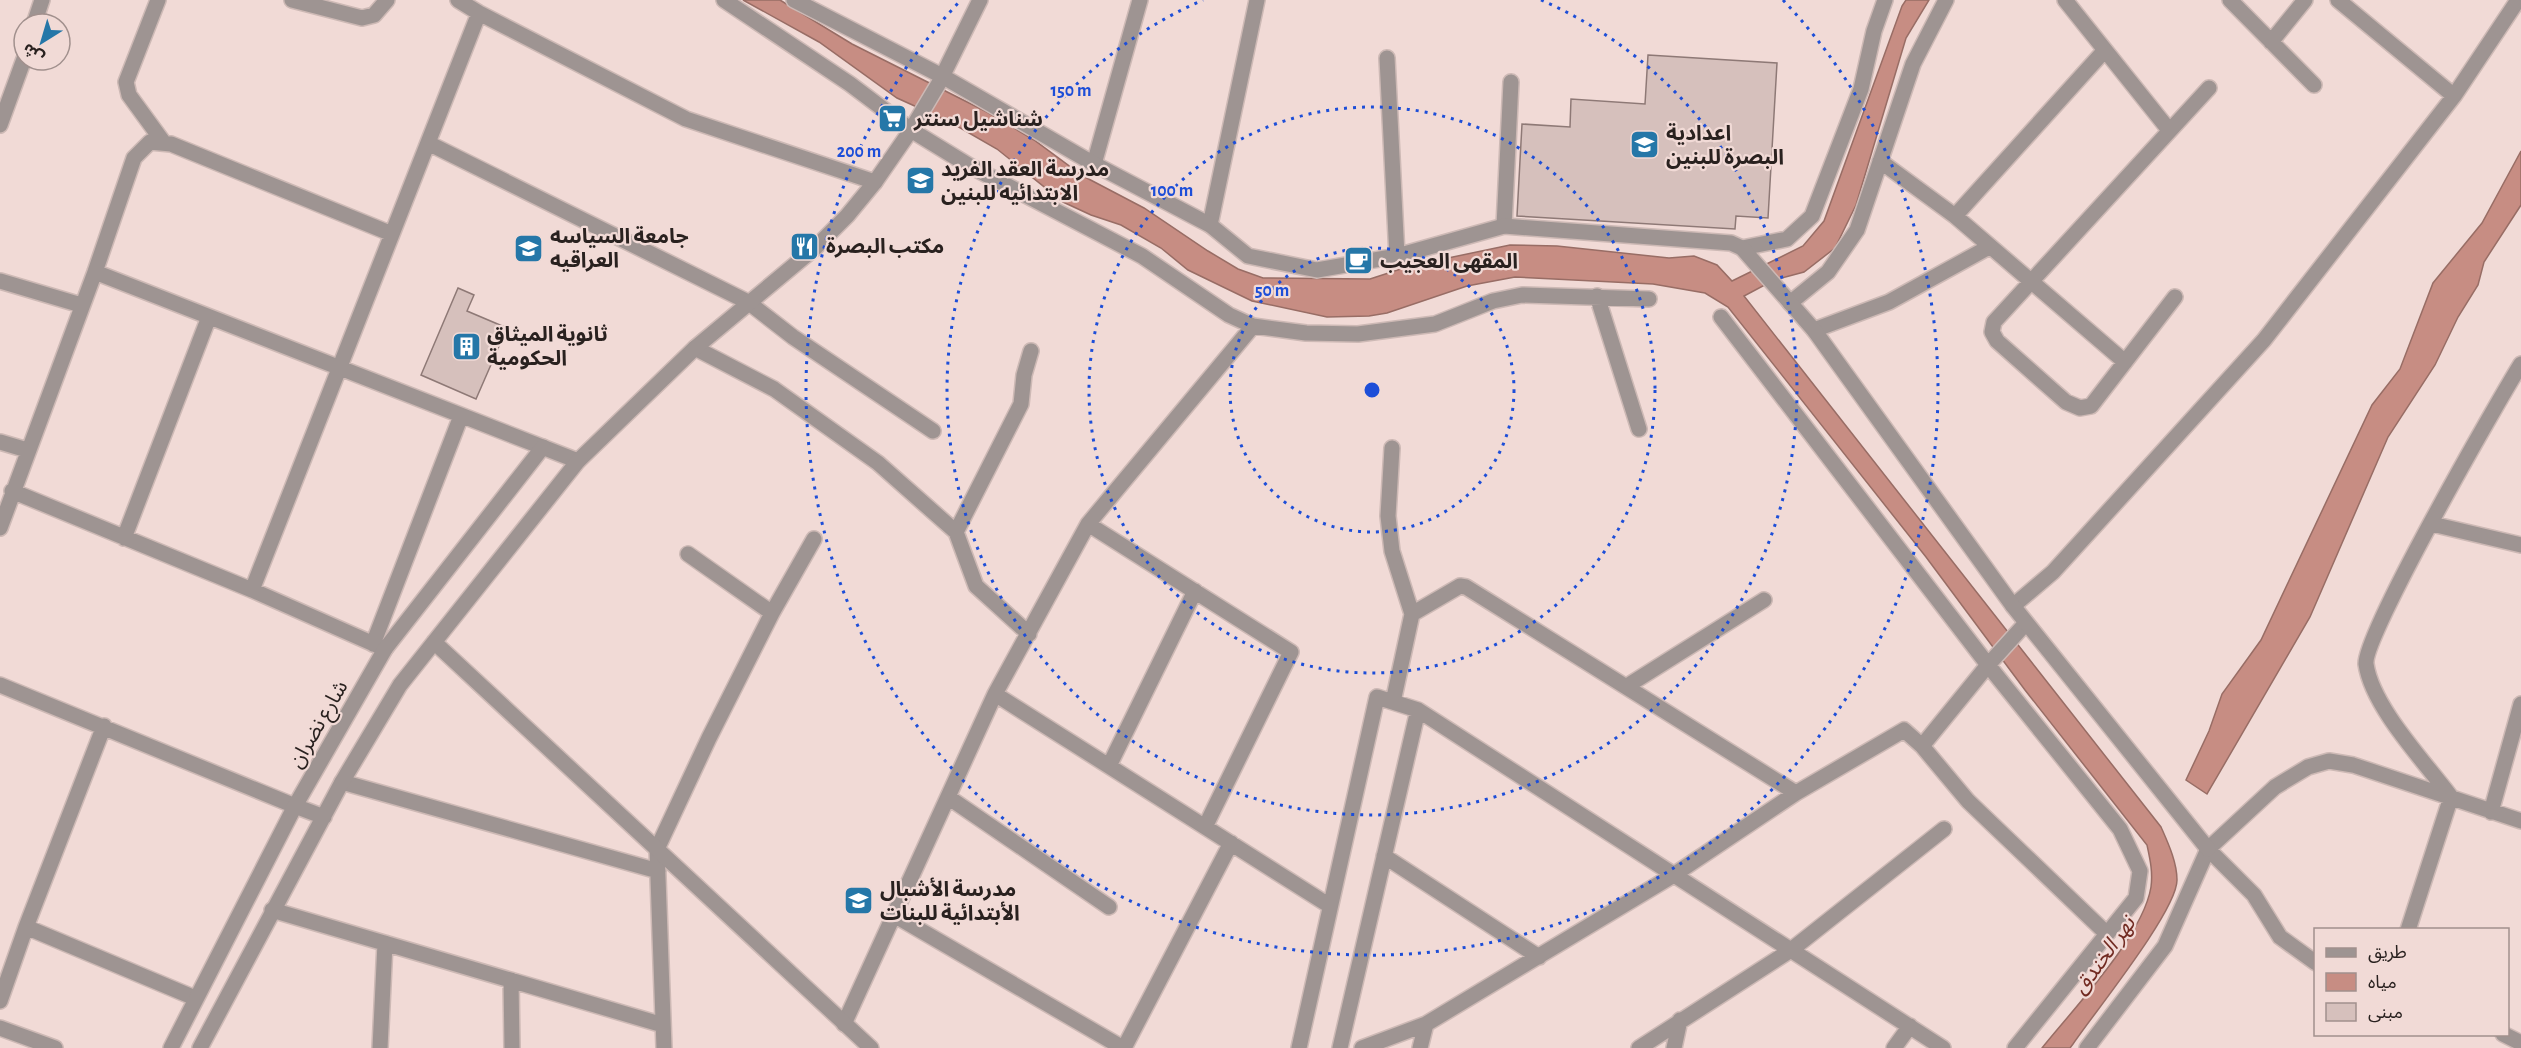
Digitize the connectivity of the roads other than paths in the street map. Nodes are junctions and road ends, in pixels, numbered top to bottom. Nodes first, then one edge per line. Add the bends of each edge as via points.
1 (158, 0) edge
2 (387, 0) edge
3 (458, 0) edge
4 (724, 0) edge
5 (794, 0) edge
6 (980, 0) edge
7 (1140, 0) edge
8 (1257, 0) edge
9 (1885, 0) edge
10 (1946, 0) edge
11 (2065, 0) edge
12 (2229, 0) edge
13 (2305, 0) edge
14 (2338, 0) edge
15 (300, 1) edge
16 (2511, 3) edge
17 (479, 14) junction
18 (2271, 42) junction
19 (2105, 50) junction
20 (1387, 58) dead end
21 (19, 72) edge
22 (940, 80) junction
23 (1511, 82) dead end
24 (2314, 85) dead end
25 (2209, 88) dead end
26 (2454, 96) junction
27 (0, 125) edge
28 (913, 127) junction
29 (2169, 130) junction
30 (164, 143) junction
31 (428, 143) junction
32 (1880, 161) junction
33 (1094, 164) junction
34 (875, 182) junction
35 (1955, 216) junction
36 (1210, 225) junction
37 (1504, 226) junction
38 (392, 234) junction
39 (1989, 247) junction
40 (1742, 248) junction
41 (1397, 256) junction
42 (95, 272) junction
43 (0, 281) edge
44 (2031, 282) junction
45 (1597, 296) junction
46 (2175, 297) dead end
47 (1649, 299) dead end
48 (748, 302) junction
49 (1790, 303) junction
50 (81, 305) junction
51 (209, 317) junction
52 (1721, 317) dead end
53 (1253, 326) junction
54 (1814, 330) junction
55 (695, 348) junction
56 (1031, 351) dead end
57 (2125, 362) junction
58 (2521, 364) edge
59 (339, 368) junction
60 (2505, 389) junction
61 (2521, 393) edge
62 (461, 416) junction
63 (1639, 429) dead end
64 (933, 431) dead end
65 (0, 442) edge
66 (543, 447) junction
67 (1392, 447) dead end
68 (27, 450) junction
69 (578, 461) junction
70 (12, 490) junction
71 (1088, 524) junction
72 (2432, 524) junction
73 (0, 528) edge
74 (956, 532) junction
75 (124, 538) junction
76 (814, 538) dead end
77 (2521, 545) edge
78 (688, 554) dead end
79 (252, 590) junction
80 (1195, 591) junction
81 (1764, 600) dead end
82 (2013, 606) junction
83 (772, 613) junction
84 (1412, 614) junction
85 (2023, 626) junction
86 (1029, 634) junction
87 (434, 642) junction
88 (379, 646) junction
89 (1990, 662) junction
90 (0, 685) edge
91 (1627, 686) junction
92 (995, 694) junction
93 (1393, 702) junction
94 (2521, 704) edge
95 (1418, 710) junction
96 (104, 726) junction
97 (1922, 746) junction
98 (1109, 766) junction
99 (342, 782) junction
100 (1796, 793) junction
101 (948, 797) junction
102 (2451, 797) junction
103 (295, 806) junction
104 (2491, 812) junction
105 (324, 817) junction
106 (2521, 821) edge
107 (1205, 827) junction
108 (1944, 829) dead end
109 (1232, 843) junction
110 (657, 849) junction
111 (2208, 849) junction
112 (1384, 856) junction
113 (658, 871) junction
114 (1672, 876) junction
115 (1330, 906) junction
116 (1109, 907) dead end
117 (272, 910) junction
118 (894, 915) junction
119 (26, 927) junction
120 (2409, 928) edge
121 (2106, 933) junction
122 (385, 943) junction
123 (1791, 950) junction
124 (1539, 957) junction
125 (2314, 962) edge
126 (511, 980) junction
127 (195, 998) junction
128 (0, 1001) edge
129 (1680, 1020) junction
130 (844, 1023) junction
131 (1425, 1024) junction
132 (663, 1025) junction
133 (1910, 1026) junction
134 (0, 1028) edge
135 (2505, 1036) edge
136 (2521, 1043) edge
137 (55, 1048) edge
138 (171, 1048) edge
139 (200, 1048) edge
140 (380, 1048) edge
141 (512, 1048) edge
142 (664, 1048) edge
143 (871, 1048) edge
144 (1124, 1048) edge
145 (1299, 1048) edge
146 (1340, 1048) edge
147 (1362, 1048) edge
148 (1420, 1048) edge
149 (1639, 1048) edge
150 (1674, 1048) edge
151 (1894, 1048) edge
152 (1943, 1048) edge
153 (2015, 1048) edge
154 (2087, 1048) edge

1 - 30 street via 126,82 129,95
2 - 15 street via 374,15 362,18
3 - 17 street
4 - 28 street
5 - 22 street
6 - 22 street
7 - 33 street
8 - 36 street
9 - 40 street via 1861,89 1812,216 1787,239
10 - 32 street via 1914,64
11 - 19 street
12 - 18 street
13 - 18 street
14 - 26 street
16 - 26 street
17 - 31 street
17 - 34 street via 686,119
18 - 24 street
19 - 29 street
19 - 35 street
20 - 41 street
21 - 27 street
22 - 28 street
22 - 33 street
23 - 37 street
25 - 29 street
26 - 82 street via 2264,340 2053,572
28 - 34 street
28 - 53 street via 968,165 1142,256 1229,315
29 - 44 street
30 - 38 street
30 - 42 street via 150,142 134,158
31 - 38 street
31 - 48 street
32 - 35 street
32 - 49 street via 1857,230 1845,251 1828,272
33 - 36 street
34 - 48 street via 816,247
35 - 39 street
36 - 41 street via 1248,256 1317,270
37 - 40 street via 1731,243
37 - 41 street
38 - 59 street
39 - 44 street
39 - 54 street via 1889,302
40 - 49 street
42 - 50 street
42 - 51 street
43 - 50 street
44 - 57 street
44 - 57 street via 1994,322 1992,332 1997,341 2066,402 2080,408 2091,406
45 - 47 street
45 - 53 street via 1521,295 1493,301 1435,324 1358,334
45 - 63 street
46 - 57 street
48 - 55 street
48 - 64 street
49 - 54 street
50 - 68 street
51 - 59 street
51 - 75 street
52 - 89 street
53 - 71 street
54 - 82 street
55 - 69 street
55 - 74 street via 774,389 827,424
56 - 74 street via 1021,404
58 - 60 street
59 - 62 street
59 - 79 street
60 - 61 street
60 - 72 street
62 - 66 street
62 - 88 street
65 - 68 street
66 - 69 street
66 - 88 street, شارع نضران
67 - 84 street via 1388,516 1392,551
68 - 70 street
69 - 87 street
70 - 73 street
70 - 75 street
71 - 80 street
71 - 86 street
72 - 77 street
72 - 102 street via 2384,612 2366,662 2376,698
74 - 86 street via 976,586
75 - 79 street
76 - 83 street
78 - 83 street
79 - 88 street
80 - 98 street
80 - 107 street via 1291,652
81 - 91 street
82 - 85 street
83 - 110 street
84 - 91 street via 1460,586 1466,587
84 - 93 street
85 - 89 street
85 - 111 street
86 - 92 street
87 - 99 street via 400,685
87 - 110 street
88 - 103 street, شارع نضران
89 - 97 street
89 - 121 street via 2120,829 2140,871 2136,898
90 - 96 street
91 - 100 street
92 - 98 street
92 - 101 street
93 - 95 street
93 - 115 street via 1377,697
94 - 104 street
95 - 112 street
95 - 114 street
96 - 103 street
96 - 119 street
97 - 100 street via 1904,730
97 - 121 street via 1968,801
98 - 107 street
99 - 105 street
99 - 113 street
100 - 114 street
101 - 116 street
101 - 118 street
102 - 104 street
102 - 111 street via 2329,761 2308,767 2275,787
102 - 120 street
103 - 105 street
103 - 127 street, شارع نضران
104 - 106 street
105 - 117 street
107 - 109 street
108 - 123 street
109 - 115 street
109 - 144 street
110 - 113 street
110 - 130 street
111 - 125 street via 2254,896 2280,937
111 - 154 street via 2165,946
112 - 124 street
112 - 146 street
113 - 132 street
114 - 123 street
114 - 124 street
115 - 145 street
117 - 122 street
117 - 139 street
118 - 130 street
118 - 144 street
119 - 127 street
119 - 128 street
121 - 153 street
122 - 126 street
122 - 140 street
123 - 129 street
123 - 133 street
124 - 131 street
126 - 132 street
126 - 141 street
127 - 138 street, شارع نضران
129 - 149 street
129 - 150 street
130 - 143 street
131 - 147 street
131 - 148 street
132 - 142 street
133 - 151 street
133 - 152 street
134 - 137 street
135 - 136 street

